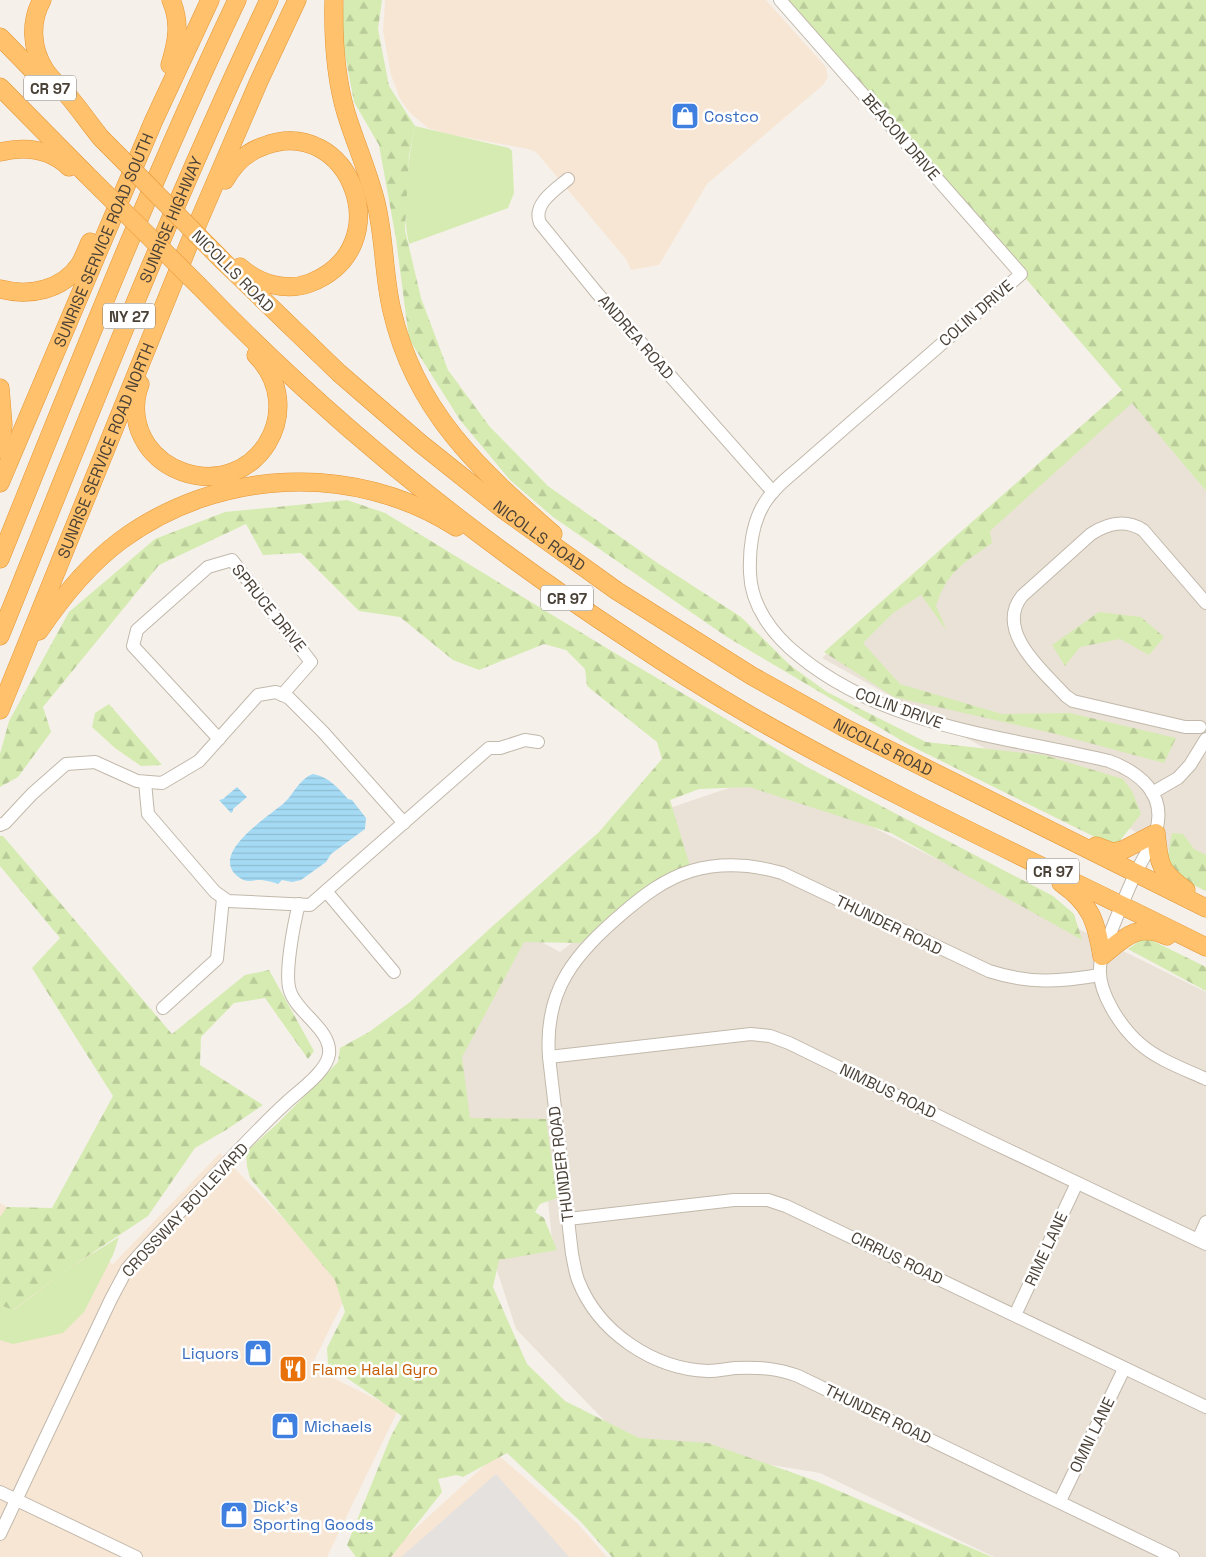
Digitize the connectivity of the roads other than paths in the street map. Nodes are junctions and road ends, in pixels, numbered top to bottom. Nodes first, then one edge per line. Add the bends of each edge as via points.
1 (42, 0) edge
2 (171, 0) edge
3 (210, 0) edge
4 (237, 0) edge
5 (270, 0) edge
6 (296, 0) edge
7 (334, 0) edge
8 (780, 0) edge
9 (0, 37) edge
10 (0, 87) edge
11 (154, 120) junction
12 (100, 138) junction
13 (0, 152) edge
14 (84, 176) junction
15 (568, 179) dead end
16 (124, 190) junction
17 (188, 231) junction
18 (226, 259) junction
19 (1021, 274) joint
20 (0, 289) edge
21 (220, 307) junction
22 (159, 318) junction
23 (0, 388) edge
24 (0, 450) edge
25 (0, 483) edge
26 (773, 492) junction
27 (0, 559) edge
28 (525, 568) junction
29 (617, 591) junction
30 (1206, 603) edge
31 (0, 636) edge
32 (21, 658) junction
33 (282, 695) junction
34 (0, 710) edge
35 (1204, 730) edge
36 (218, 740) junction
37 (538, 742) dead end
38 (145, 782) junction
39 (1152, 793) junction
40 (404, 823) junction
41 (0, 825) edge
42 (1156, 832) junction
43 (1062, 837) junction
44 (1030, 860) junction
45 (1136, 874) junction
46 (326, 891) junction
47 (224, 898) junction
48 (299, 904) junction
49 (1206, 904) edge
50 (1121, 905) junction
51 (1206, 908) edge
52 (1206, 948) edge
53 (1102, 956) junction
54 (394, 972) dead end
55 (1100, 975) junction
56 (163, 1008) dead end
57 (549, 1058) junction
58 (1206, 1079) edge
59 (1077, 1183) junction
60 (568, 1220) junction
61 (1206, 1222) edge
62 (1202, 1242) edge
63 (1015, 1315) junction
64 (1124, 1369) junction
65 (1206, 1407) edge
66 (0, 1492) edge
67 (17, 1500) junction
68 (1060, 1501) junction
69 (0, 1534) edge
70 (136, 1557) edge
71 (1173, 1557) edge

1 - 12 highway via 33,35 40,62
2 - 11 highway via 178,34
3 - 11 highway, SUNRISE SERVICE ROAD SOUTH
4 - 27 highway, SUNRISE HIGHWAY / NY 27 via 126,249
5 - 31 highway, SUNRISE HIGHWAY / NY 27 via 161,240
6 - 17 highway, SUNRISE SERVICE ROAD NORTH
7 - 29 highway via 334,40 340,91 376,202 388,295 397,332 411,368 429,403 470,457
8 - 19 street, BEACON DRIVE
9 - 12 highway, NICOLLS ROAD / CR 97
10 - 14 highway, CR 97
11 - 16 highway, SUNRISE SERVICE ROAD SOUTH
12 - 17 highway, NICOLLS ROAD / CR 97, bridge
13 - 14 highway via 21,148 40,151
14 - 21 highway, CR 97, bridge
15 - 26 street, ANDREA ROAD via 541,204 537,213 540,222 596,292
16 - 20 highway via 91,240 80,264 69,276 55,286 37,291
16 - 25 highway, SUNRISE SERVICE ROAD SOUTH
17 - 18 highway, bridge
17 - 18 highway via 235,164 260,147 280,141 302,143 321,150 347,174 356,194 358,228 349,251 320,279 283,287 250,275
17 - 22 highway, SUNRISE SERVICE ROAD NORTH
18 - 29 highway, NICOLLS ROAD / CR 97 via 339,374 420,443 517,520
19 - 26 street, COLIN DRIVE
21 - 22 highway via 271,373 279,402 274,432 263,450 239,469 220,476 196,476 176,470 151,450 140,432 136,414 137,392
21 - 28 highway, CR 97 via 358,435
22 - 32 highway, SUNRISE SERVICE ROAD NORTH
23 - 24 highway via 3,425
26 - 39 street, COLIN DRIVE via 764,504 754,530 750,582 768,624 804,661 858,694 905,713 1128,768
28 - 32 highway via 437,516 384,494 323,482 251,485 177,507 120,541 73,585
28 - 44 highway, CR 97 via 635,644 748,714 888,790
29 - 43 highway, NICOLLS ROAD / CR 97 via 705,648 798,702
30 - 35 street via 1143,530 1118,523 1104,526 1091,534 1022,596 1014,608 1014,623 1025,650 1073,701
32 - 34 highway, SUNRISE SERVICE ROAD NORTH
33 - 36 street via 276,692 258,695
33 - 36 street, SPRUCE DRIVE via 311,662 232,560 208,567 137,630 133,646
33 - 40 street via 323,732
35 - 39 street via 1190,764 1178,778
36 - 38 street via 199,761 162,783
37 - 40 street via 525,740 489,748
38 - 41 street via 95,762 66,764
38 - 47 street via 148,814
39 - 42 street, COLIN DRIVE via 1159,817
40 - 46 street
42 - 43 highway via 1128,849 1112,852
42 - 45 street, COLIN DRIVE
42 - 49 highway via 1158,854 1164,870 1172,880
43 - 45 highway, NICOLLS ROAD / CR 97
44 - 50 highway, CR 97
44 - 53 highway via 1083,901 1096,925
45 - 50 street, COLIN DRIVE
45 - 51 highway, NICOLLS ROAD / CR 97
46 - 48 street via 310,905
46 - 54 street
47 - 48 street via 228,901
47 - 56 street via 217,959
48 - 67 street, CROSSWAY BOULEVARD via 289,985 294,999 326,1037 329,1054 326,1064 269,1118 127,1269
50 - 52 highway, CR 97
50 - 53 street, COLIN DRIVE
52 - 53 highway via 1145,930 1127,936
53 - 55 street, COLIN DRIVE
55 - 57 street, THUNDER ROAD via 1048,982 1002,976 782,873 738,864 716,866 666,880 585,948 569,968 558,992 550,1018
55 - 58 street via 1117,1017 1140,1043 1158,1056
57 - 59 street, NIMBUS ROAD via 751,1034 770,1036 789,1042
57 - 60 street, THUNDER ROAD
59 - 62 street, NIMBUS ROAD
59 - 63 street, RIME LANE
60 - 63 street, CIRRUS ROAD via 734,1200 768,1200
60 - 68 street, THUNDER ROAD via 578,1280 589,1302 619,1337 645,1353 667,1363 708,1371 781,1369
61 - 62 street
63 - 64 street, CIRRUS ROAD
64 - 65 street, CIRRUS ROAD
64 - 68 street, OMNI LANE
66 - 67 street
67 - 69 street, CROSSWAY BOULEVARD
67 - 70 street
68 - 71 street, THUNDER ROAD

